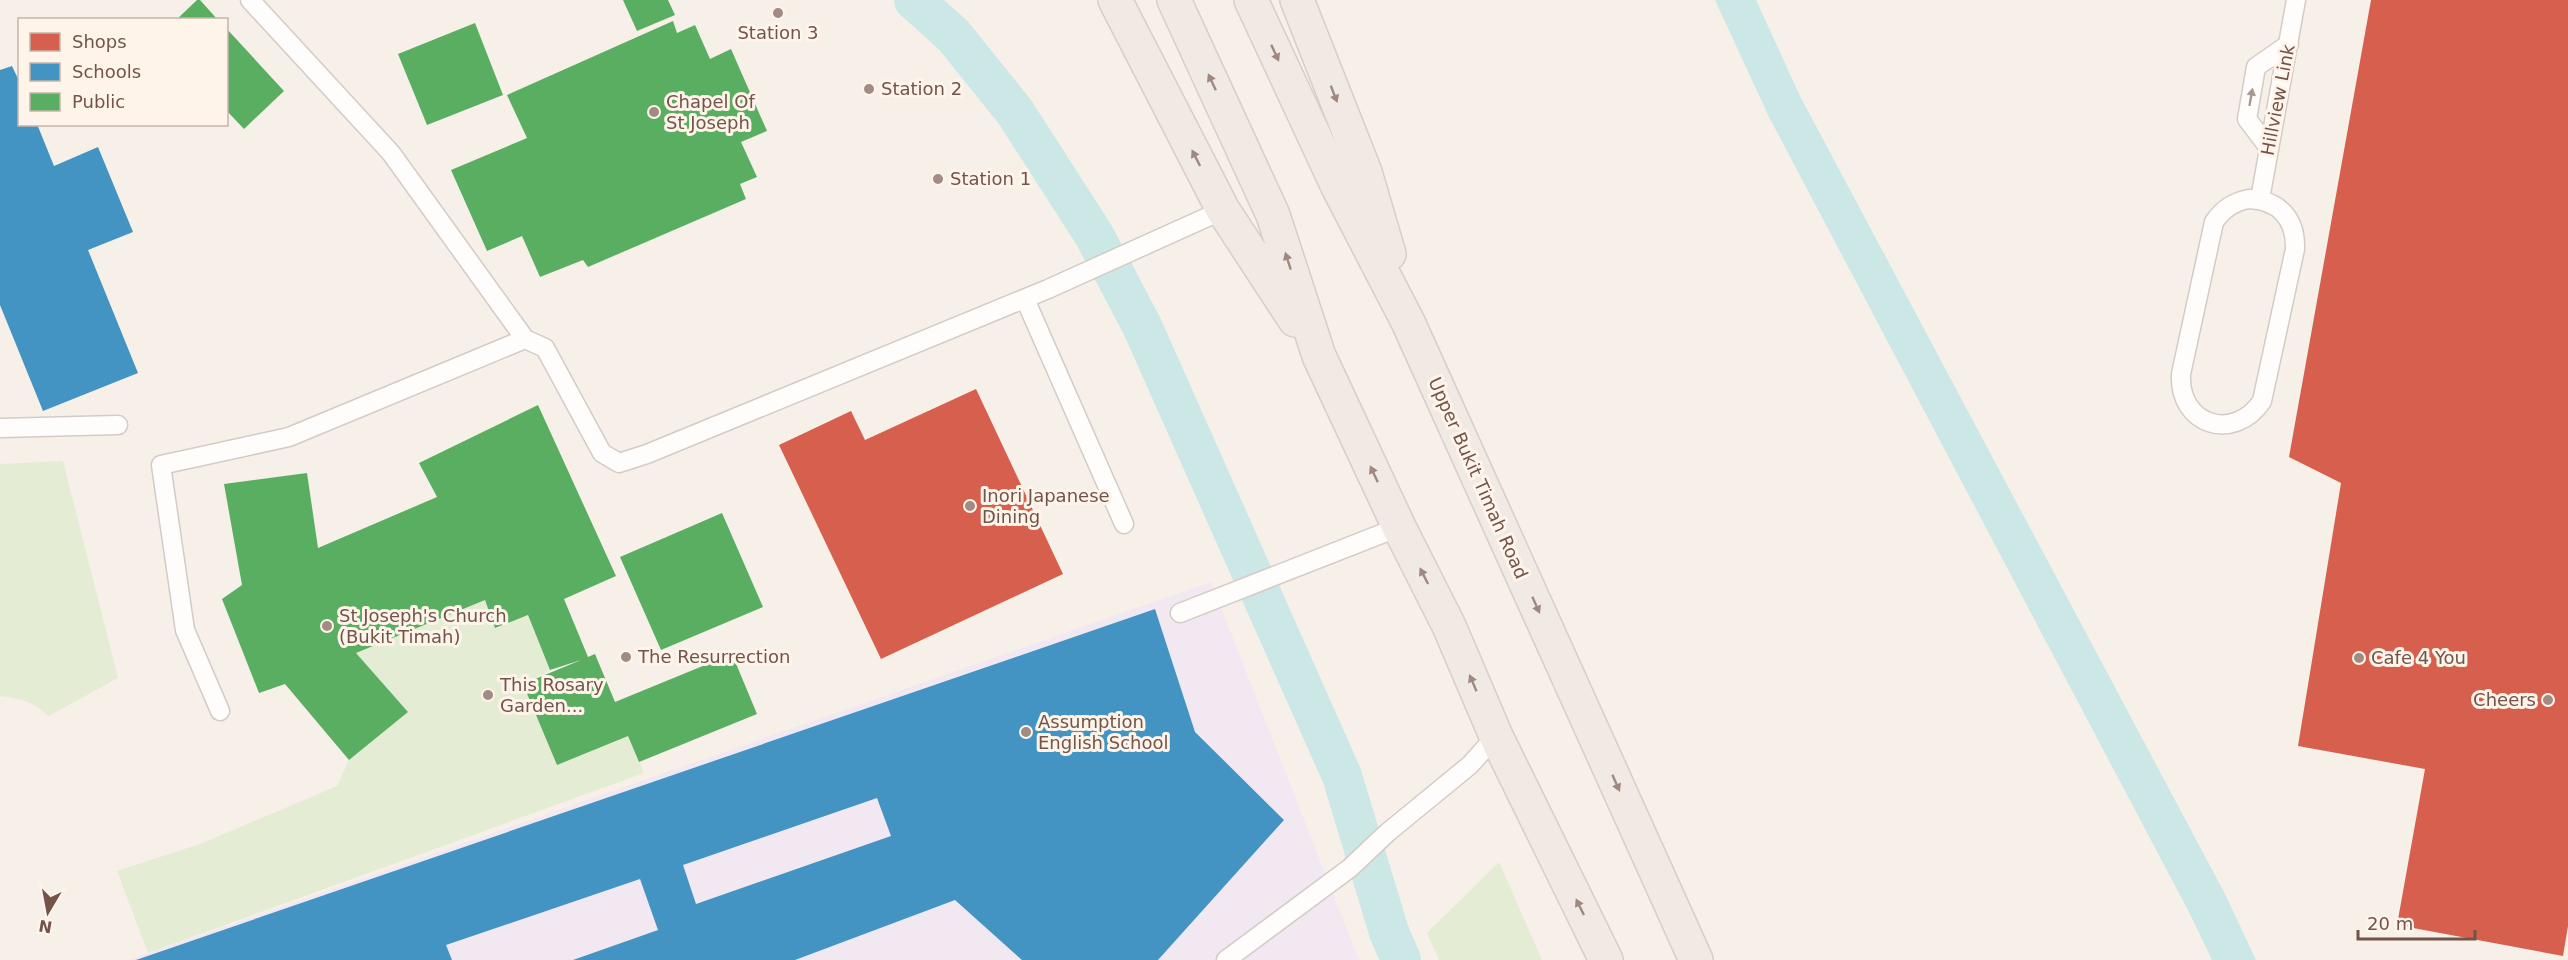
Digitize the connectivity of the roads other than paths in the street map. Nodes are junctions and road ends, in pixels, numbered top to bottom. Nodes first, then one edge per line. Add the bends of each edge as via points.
1 (250, 0) edge
2 (1115, 0) edge
3 (1174, 0) edge
4 (1251, 0) edge
5 (1297, 0) edge
6 (2296, 0) edge
7 (2289, 44) junction
8 (2269, 148) junction
9 (2260, 199) junction
10 (1223, 210) junction
11 (1025, 299) junction
12 (1408, 322) junction
13 (525, 339) junction
14 (1320, 356) junction
15 (118, 425) dead end
16 (0, 428) edge
17 (1124, 524) dead end
18 (1399, 527) junction
19 (1180, 613) dead end
20 (220, 711) dead end
21 (1496, 736) junction
22 (1226, 960) edge
23 (1606, 960) edge
24 (1696, 960) edge

1 - 13 lane via 391,153
10 -> 2 highway
14 -> 3 highway via 1273,215
4 -> 12 highway, Upper Bukit Timah Road via 1338,187
5 -> 12 highway via 1365,172
6 - 7 lane, Hillview Link
7 - 8 lane, Hillview Link
8 -> 7 lane via 2247,119 2256,67
8 - 9 lane, Hillview Link
9 - 9 lane via 2271,202 2288,217 2295,249 2262,401 2238,422 2215,424 2196,415 2188,406 2181,374 2214,222 2238,201
10 - 11 lane
10 - 14 highway
11 - 13 lane via 619,463 602,453 545,348
11 - 17 lane
12 -> 24 highway, Upper Bukit Timah Road
13 - 20 lane via 289,437 160,465 185,630
18 -> 14 highway
15 - 16 lane
18 - 19 lane
21 -> 18 highway via 1449,626
21 - 22 lane via 1470,765 1350,868
23 -> 21 highway

